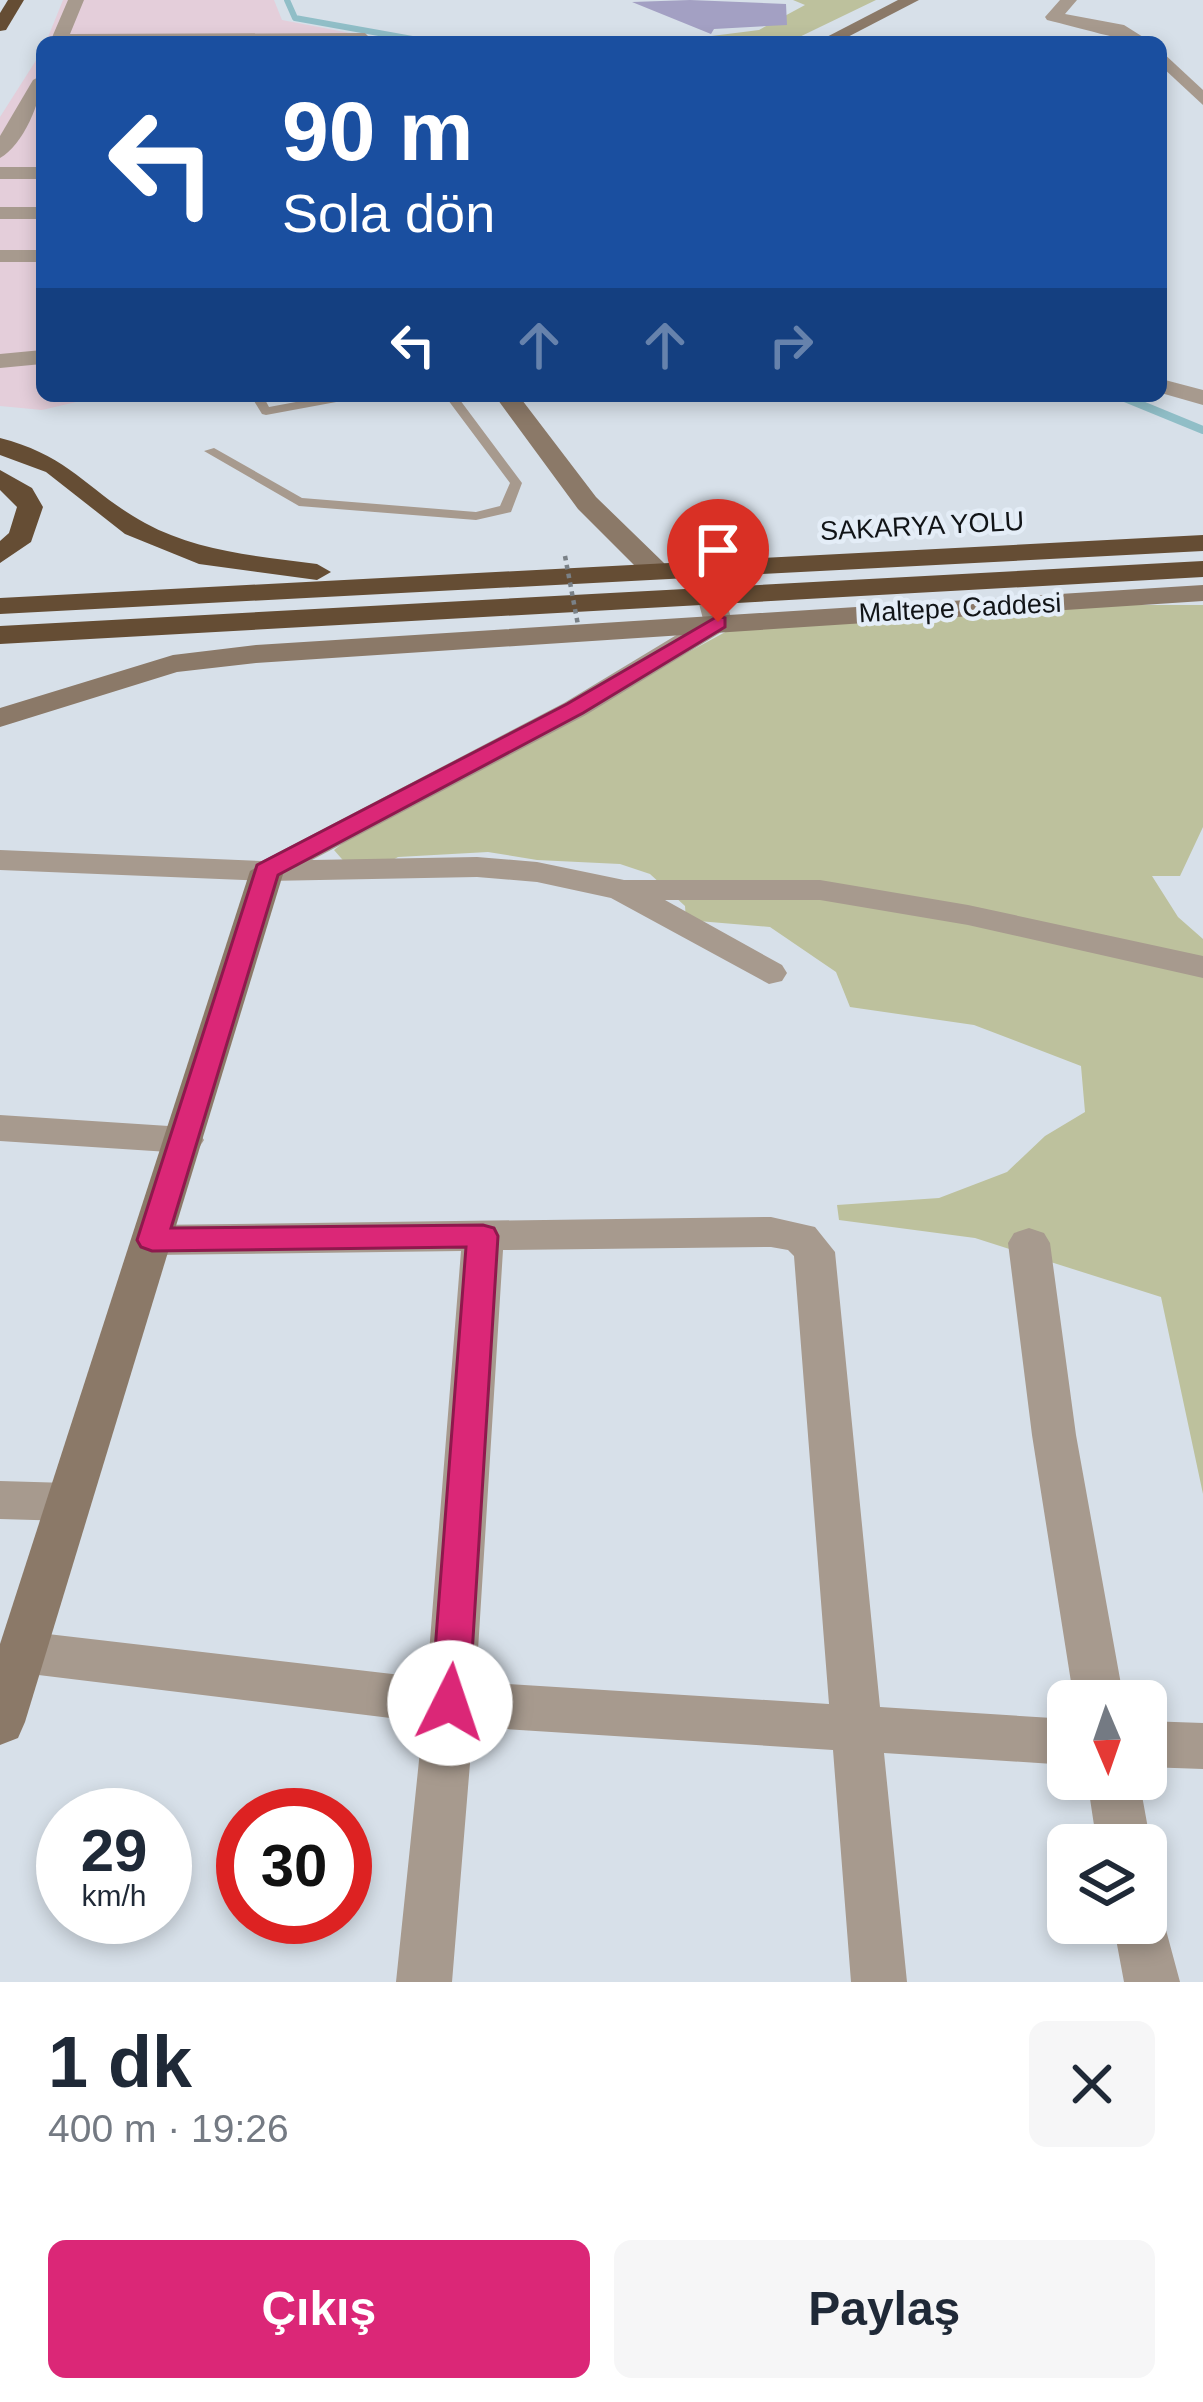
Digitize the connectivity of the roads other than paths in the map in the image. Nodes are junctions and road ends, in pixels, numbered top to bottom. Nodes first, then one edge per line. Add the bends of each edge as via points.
1 (16, 0) edge
2 (76, 0) edge
3 (911, 0) edge
4 (1069, 0) edge
5 (0, 26) edge
6 (60, 36) edge
7 (837, 36) edge
8 (1131, 36) edge
9 (1167, 62) edge
10 (36, 90) edge
11 (1203, 100) edge
12 (36, 136) edge
13 (5, 144) edge
14 (0, 173) edge
15 (36, 173) edge
16 (0, 213) edge
17 (36, 213) edge
18 (0, 256) edge
19 (36, 256) edge
20 (36, 357) edge
21 (0, 361) edge
22 (1167, 388) edge
23 (1203, 398) edge
24 (260, 402) edge
25 (315, 402) edge
26 (455, 402) edge
27 (511, 402) edge
28 (0, 446) edge
29 (209, 451) dead end
30 (0, 478) edge
31 (1203, 543) edge
32 (0, 555) edge
33 (1203, 568) edge
34 (654, 569) junction
35 (500, 579) junction
36 (1203, 593) edge
37 (0, 606) edge
38 (714, 609) junction
39 (0, 634) edge
40 (0, 662) edge
41 (0, 718) edge
42 (0, 860) edge
43 (266, 871) junction
44 (622, 890) junction
45 (1203, 967) edge
46 (769, 974) dead end
47 (0, 1128) edge
48 (184, 1140) junction
49 (483, 1236) junction
50 (152, 1240) junction
51 (1028, 1244) dead end
52 (0, 1500) edge
53 (68, 1502) junction
54 (22, 1652) junction
55 (1095, 1680) edge
56 (450, 1703) junction
57 (0, 1722) edge
58 (854, 1730) junction
59 (1047, 1741) edge
60 (1167, 1745) edge
61 (1203, 1746) edge
62 (1144, 1944) edge
63 (424, 1982) edge
64 (879, 1982) edge
65 (1152, 1982) edge

1 - 5 highway
2 - 6 street
3 - 7 street
4 - 8 street via 1053,16
9 - 11 street
10 - 13 street
12 - 13 street
14 - 15 street
16 - 17 street
18 - 19 street
20 - 21 street
22 - 23 street
24 - 25 lane via 266,411
26 - 29 lane via 516,483 506,509 476,516 299,502
27 - 34 street via 586,502
28 - 35 highway via 55,467 134,529 209,558 319,573
30 - 32 highway via 30,507 22,536
31 - 34 highway, SAKARYA YOLU
33 - 38 highway
34 - 35 highway, SAKARYA YOLU
35 - 37 highway
36 - 38 street, Maltepe Caddesi
38 - 39 highway
38 - 40 highway via 124,638
38 - 41 street, Maltepe Caddesi via 173,664
38 - 43 street via 575,709
42 - 43 street
43 - 44 street via 476,867
43 - 48 street
44 - 45 street via 820,890
44 - 46 street
47 - 48 street
48 - 50 street
49 - 50 street
49 - 56 street
49 - 58 street via 770,1232 801,1237 814,1252
50 - 53 street
51 - 55 street
52 - 53 street
53 - 54 street
54 - 56 street
54 - 57 street
56 - 58 street
56 - 63 street
58 - 59 street
58 - 64 street
60 - 61 street
62 - 65 street

